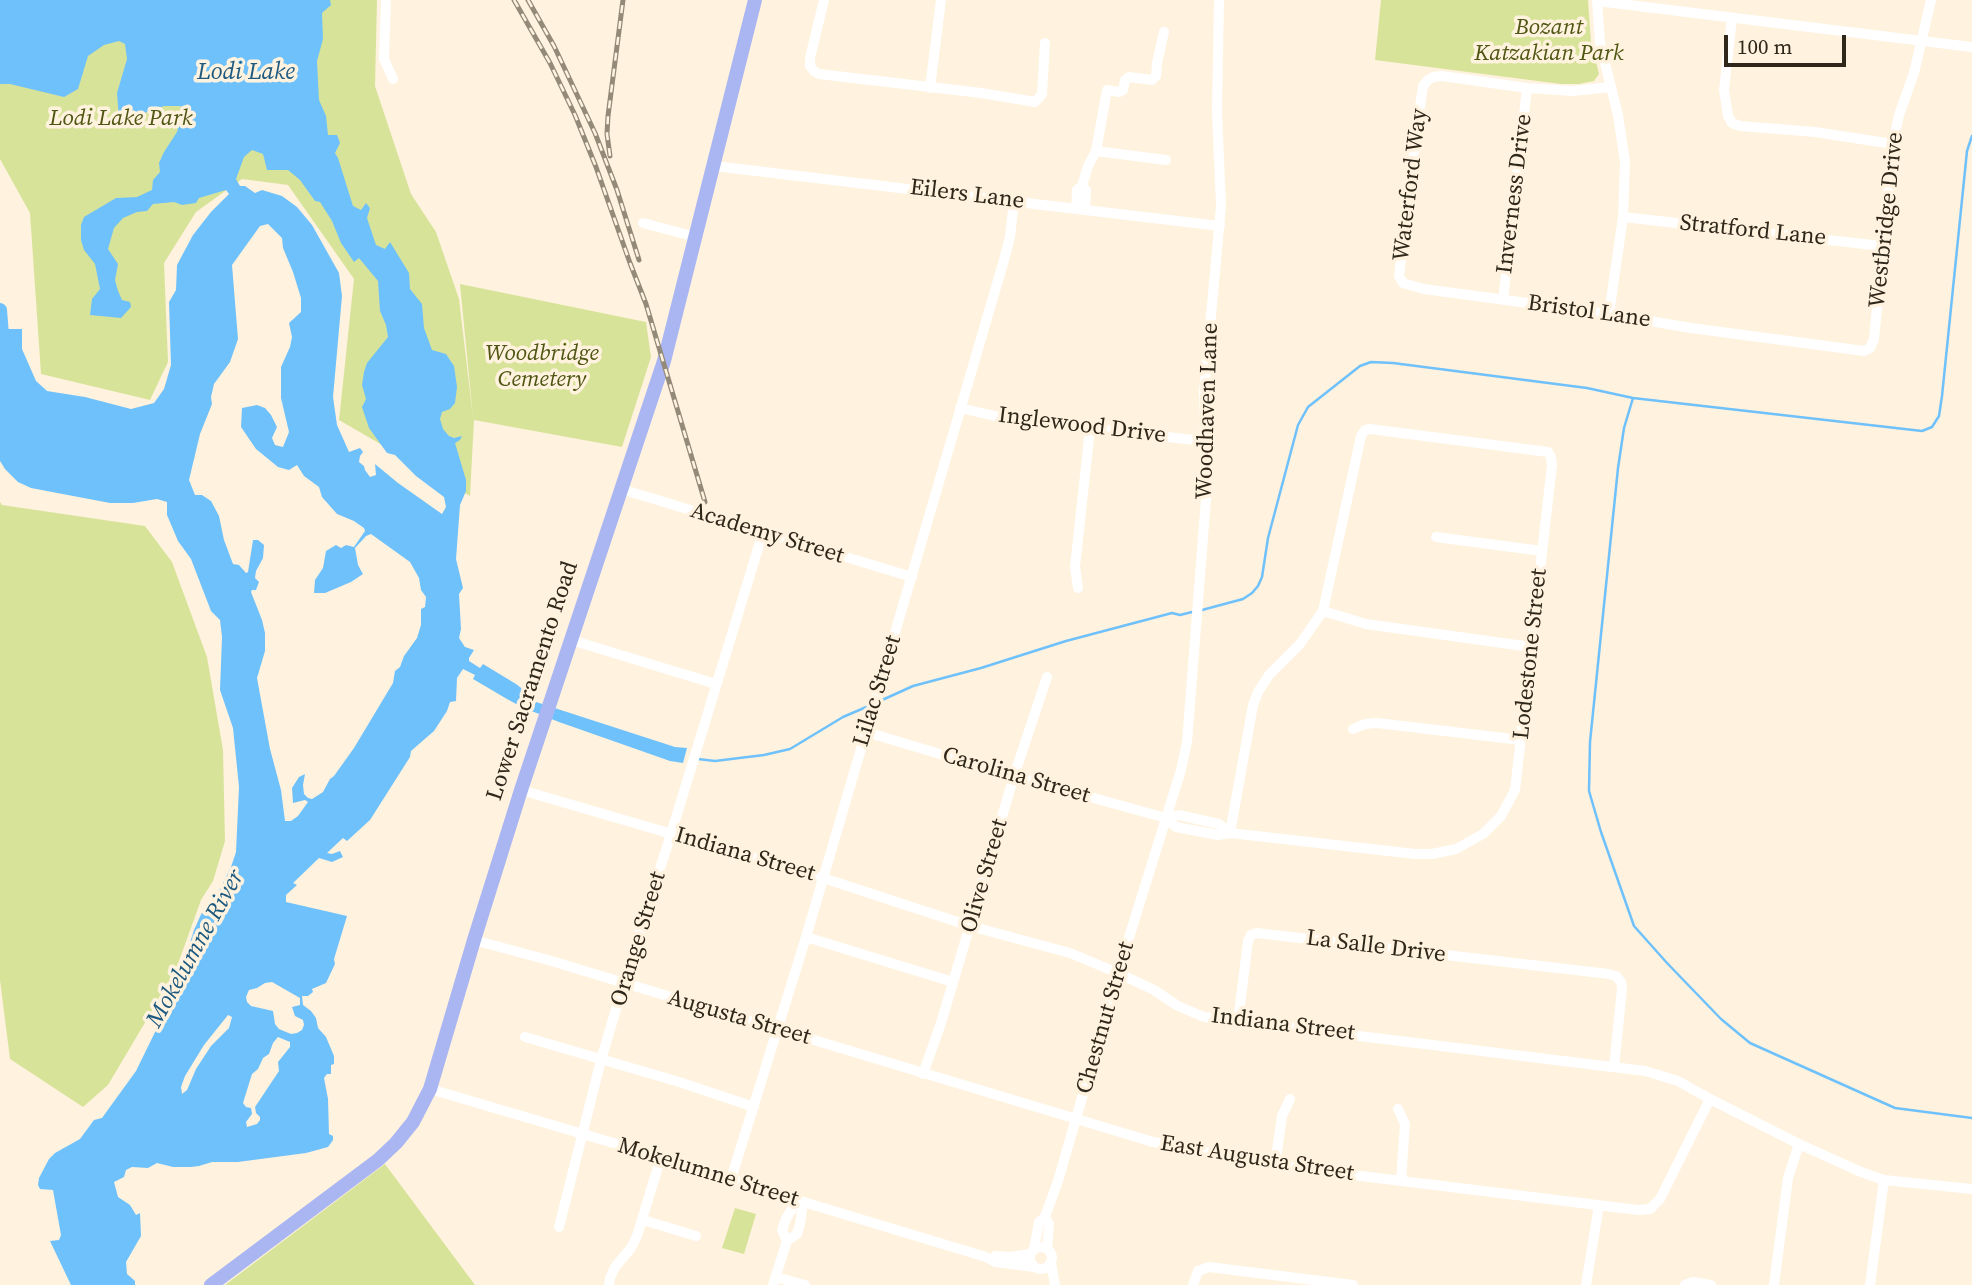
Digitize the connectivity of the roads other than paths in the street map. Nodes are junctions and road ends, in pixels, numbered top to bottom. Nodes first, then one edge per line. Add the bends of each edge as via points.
1 (386, 0) edge
2 (755, 0) edge
3 (824, 0) edge
4 (941, 0) edge
5 (1219, 0) edge
6 (1931, 0) edge
7 (1597, 1) edge
8 (1732, 18) junction
9 (1164, 32) dead end
10 (1922, 40) junction
11 (1045, 43) dead end
12 (1972, 47) edge
13 (393, 79) dead end
14 (1611, 87) junction
15 (930, 88) junction
16 (1527, 88) junction
17 (1893, 144) junction
18 (1096, 151) junction
19 (1166, 160) dead end
20 (714, 166) junction
21 (1014, 201) junction
22 (1080, 209) junction
23 (1623, 217) junction
24 (643, 223) dead end
25 (1220, 226) junction
26 (696, 237) junction
27 (1882, 246) junction
28 (1403, 283) joint
29 (1503, 300) junction
30 (1609, 314) junction
31 (1776, 340) joint
32 (960, 408) junction
33 (1090, 429) junction
34 (1204, 441) junction
35 (621, 489) junction
36 (763, 532) junction
37 (1436, 537) dead end
38 (1542, 551) junction
39 (912, 577) junction
40 (1078, 588) dead end
41 (1322, 611) junction
42 (571, 640) junction
43 (1531, 647) junction
44 (1047, 677) dead end
45 (716, 684) junction
46 (1353, 729) dead end
47 (866, 732) junction
48 (1521, 740) junction
49 (1014, 776) junction
50 (521, 790) junction
51 (1166, 818) junction
52 (1230, 833) junction
53 (671, 834) junction
54 (1476, 839) joint
55 (823, 878) junction
56 (970, 926) junction
57 (806, 937) junction
58 (474, 940) junction
59 (1118, 972) junction
60 (953, 982) junction
61 (623, 984) junction
62 (1238, 1021) junction
63 (778, 1029) junction
64 (526, 1037) dead end
65 (601, 1060) junction
66 (1614, 1067) junction
67 (923, 1074) junction
68 (429, 1090) junction
69 (1290, 1099) dead end
70 (1710, 1099) junction
71 (754, 1107) junction
72 (1398, 1109) dead end
73 (1077, 1120) junction
74 (582, 1134) junction
75 (1798, 1144) junction
76 (662, 1157) junction
77 (1275, 1165) junction
78 (732, 1179) junction
79 (1401, 1180) junction
80 (1884, 1180) junction
81 (1972, 1189) edge
82 (800, 1201) junction
83 (1599, 1205) junction
84 (1045, 1217) junction
85 (643, 1220) junction
86 (559, 1227) dead end
87 (696, 1236) dead end
88 (1047, 1249) junction
89 (1032, 1252) junction
90 (986, 1256) junction
91 (1051, 1263) junction
92 (1036, 1268) junction
93 (775, 1281) edge
94 (1194, 1281) edge
95 (211, 1285) edge
96 (609, 1285) edge
97 (805, 1285) edge
98 (1048, 1285) edge
99 (1055, 1285) edge
100 (1353, 1285) edge
101 (1586, 1285) edge
102 (1685, 1285) edge
103 (1711, 1285) edge
104 (1774, 1285) edge
105 (1870, 1285) edge

1 - 13 street via 384,59
2 - 20 main road, Lower Sacramento Road
3 - 15 street via 810,58 814,71
4 - 15 street
5 - 25 street, Woodhaven Lane
6 - 10 street, Westbridge Drive
7 - 8 street
7 - 14 street via 1600,43
8 - 10 street
8 - 17 street via 1724,90 1732,123
9 - 18 street via 1156,76 1152,80 1129,77 1123,90 1107,90
10 - 12 street
10 - 17 street, Westbridge Drive
11 - 15 street via 1042,94 1031,103
14 - 16 street via 1573,91
14 - 23 street via 1624,145
16 - 28 street, Waterford Way via 1442,76 1423,86 1399,276
16 - 29 street, Inverness Drive
17 - 27 street, Westbridge Drive
18 - 19 street
18 - 22 street via 1082,186 1086,190
20 - 21 street, Eilers Lane
20 - 26 main road, Lower Sacramento Road
21 - 22 street, Eilers Lane
21 - 32 street, Lilac Street via 1007,248
22 - 25 street, Eilers Lane
23 - 27 street, Stratford Lane
23 - 30 street
24 - 26 street
25 - 34 street, Woodhaven Lane via 1205,376
26 - 35 main road, Lower Sacramento Road via 664,361
27 - 31 street, Westbridge Drive via 1870,348 1846,350
28 - 29 street, Bristol Lane
29 - 30 street, Bristol Lane
30 - 31 street, Bristol Lane
32 - 33 street, Inglewood Drive via 1012,420
32 - 39 street, Lilac Street
33 - 34 street, Inglewood Drive
33 - 40 street via 1075,567
34 - 51 street, Woodhaven Lane via 1206,499 1187,742
35 - 36 street, Academy Street
35 - 42 main road, Lower Sacramento Road
36 - 39 street, Academy Street
36 - 45 street, Orange Street
37 - 38 street
38 - 41 street, Lodestone Street via 1552,465 1548,452 1364,430
38 - 43 street, Lodestone Street
39 - 47 street, Lilac Street
41 - 43 street via 1366,624
41 - 52 street via 1255,699
42 - 45 street
42 - 50 main road, Lower Sacramento Road
43 - 48 street, Lodestone Street
44 - 49 street, Olive Street
45 - 53 street, Orange Street
46 - 48 street via 1377,723
47 - 49 street, Carolina Street
47 - 55 street, Lilac Street
48 - 54 street, Lodestone Street via 1510,801
49 - 51 street, Carolina Street
49 - 56 street, Olive Street
50 - 53 street, Indiana Street
50 - 58 main road, Lower Sacramento Road
51 - 52 street, Carolina Street via 1179,815 1219,824
51 - 59 street, Chestnut Street
52 - 54 street, Carolina Street via 1415,854 1449,851
53 - 55 street, Indiana Street
53 - 61 street, Orange Street
55 - 56 street, Indiana Street
55 - 57 street, Lilac Street
56 - 59 street, Indiana Street via 1070,953
56 - 60 street, Olive Street
57 - 60 street
57 - 63 street, Lilac Street
58 - 61 street, Augusta Street
58 - 68 main road, Lower Sacramento Road
59 - 62 street, Indiana Street via 1204,1017
59 - 73 street, Chestnut Street
60 - 67 street, Olive Street
61 - 63 street, Augusta Street
61 - 65 street, Orange Street
62 - 66 street, Indiana Street
62 - 66 street, La Salle Drive via 1248,941 1257,933 1588,971 1616,976 1621,982
63 - 67 street, Augusta Street
63 - 71 street, Lilac Street
64 - 65 street
65 - 71 street
65 - 74 street, Orange Street
66 - 70 street, Indiana Street via 1678,1081
67 - 73 street, East Augusta Street
68 - 74 street, Mokelumne Street
68 - 95 main road, Lower Sacramento Road via 421,1109 378,1160
69 - 77 street via 1282,1116
70 - 75 street, Indiana Street
70 - 83 street, East Augusta Street via 1660,1199 1650,1209
71 - 78 street, Lilac Street
72 - 79 street via 1405,1124
73 - 77 street, East Augusta Street via 1153,1142
73 - 84 street, Chestnut Street
74 - 76 street, Mokelumne Street
74 - 86 street, Orange Street
75 - 80 street, Indiana Street
75 - 104 street via 1788,1178
76 - 78 street, Mokelumne Street
76 - 85 street
77 - 79 street, East Augusta Street
78 - 82 street, Mokelumne Street
79 - 83 street, East Augusta Street
80 - 81 street, Indiana Street
80 - 105 street
82 - 90 street, Mokelumne Street
82 - 93 street via 782,1230 787,1241
83 - 101 street
84 - 88 street, Chestnut Street via 1049,1224
84 - 89 street, Chestnut Street via 1039,1222
85 - 87 street
85 - 96 street
88 - 89 street via 1039,1247
88 - 91 street
89 - 90 street, Mokelumne Street
89 - 92 street via 1030,1261
90 - 92 street, Mokelumne Street via 995,1262
91 - 92 street
91 - 99 street
92 - 98 street
93 - 97 street
94 - 100 street via 1198,1271 1209,1267
102 - 103 street

